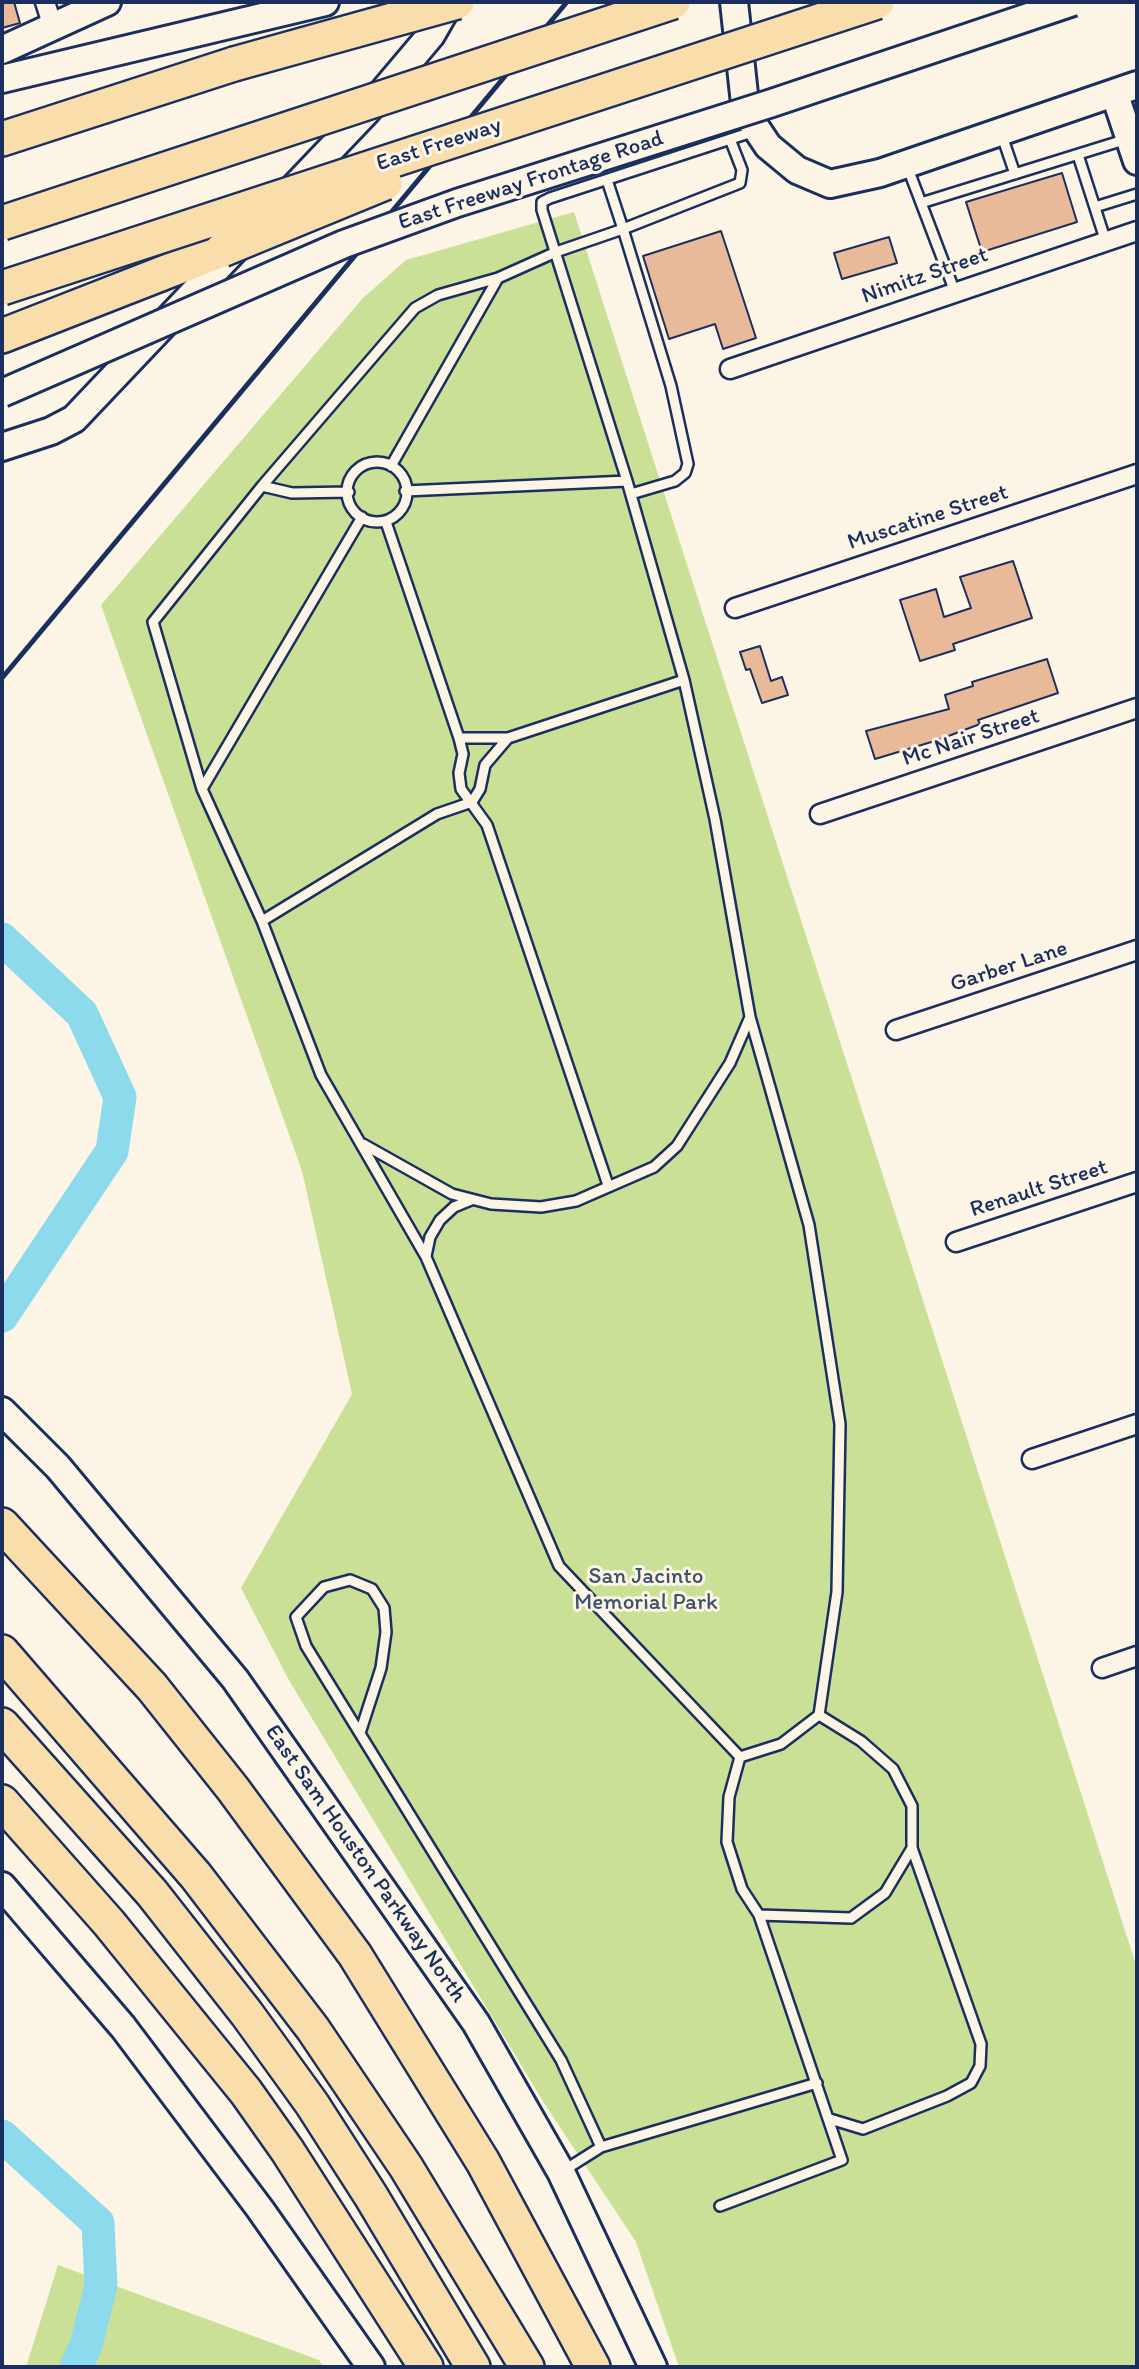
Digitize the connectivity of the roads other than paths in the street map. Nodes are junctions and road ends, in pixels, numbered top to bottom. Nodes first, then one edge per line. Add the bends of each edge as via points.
1 (44, 2) edge
2 (107, 2) edge
3 (325, 2) edge
4 (450, 2) edge
5 (457, 2) edge
6 (673, 2) edge
7 (734, 2) edge
8 (877, 2) edge
9 (1073, 2) edge
10 (53, 27) junction
11 (2, 50) edge
12 (2, 79) edge
13 (621, 87) junction
14 (1126, 90) edge
15 (141, 94) junction
16 (758, 131) junction
17 (1000, 132) junction
18 (2, 139) edge
19 (730, 139) junction
20 (2, 148) edge
21 (1133, 150) edge
22 (1078, 155) junction
23 (906, 164) junction
24 (1015, 174) junction
25 (607, 180) junction
26 (1137, 194) edge
27 (921, 204) junction
28 (1095, 207) junction
29 (2, 223) edge
30 (623, 229) junction
31 (1137, 231) edge
32 (1106, 242) junction
33 (556, 252) junction
34 (498, 278) junction
35 (2, 288) edge
36 (955, 292) junction
37 (113, 293) junction
38 (2, 336) edge
39 (2, 345) edge
40 (730, 369) dead end
41 (2, 393) edge
42 (2, 447) edge
43 (391, 466) junction
44 (1137, 474) edge
45 (627, 481) junction
46 (262, 486) junction
47 (405, 491) junction
48 (349, 492) junction
49 (631, 494) junction
50 (362, 517) junction
51 (386, 522) junction
52 (735, 608) dead end
53 (684, 680) junction
54 (1137, 708) edge
55 (459, 738) junction
56 (508, 738) junction
57 (202, 789) junction
58 (472, 802) junction
59 (820, 814) dead end
60 (262, 921) junction
61 (1137, 950) edge
62 (750, 1017) junction
63 (896, 1030) dead end
64 (363, 1144) junction
65 (1137, 1182) edge
66 (608, 1185) junction
67 (473, 1200) junction
68 (956, 1242) dead end
69 (426, 1257) junction
70 (2, 1411) edge
71 (1137, 1424) edge
72 (1032, 1459) dead end
73 (2, 1525) edge
74 (2, 1652) edge
75 (1137, 1656) edge
76 (1101, 1668) dead end
77 (819, 1715) junction
78 (2, 1724) edge
79 (360, 1733) junction
80 (740, 1757) junction
81 (2, 1802) edge
82 (912, 1848) junction
83 (2, 1886) edge
84 (759, 1915) junction
85 (817, 2083) junction
86 (830, 2119) junction
87 (601, 2147) junction
88 (561, 2172) junction
89 (720, 2206) dead end
90 (371, 2367) edge
91 (426, 2367) edge
92 (473, 2367) edge
93 (527, 2367) edge
94 (593, 2367) edge
95 (653, 2367) edge

1 - 10 street
2 - 10 main road
3 - 12 main road
4 - 42 main road via 431,35 366,112 94,402 51,431
5 - 15 highway, bridge via 270,52
6 - 29 highway, bridge
7 - 16 main road via 746,113
8 - 13 highway, East Freeway, bridge
9 - 41 main road, East Freeway Frontage Road, bridge via 344,244
10 - 11 main road
13 - 35 highway, East Freeway, bridge
13 - 37 highway, bridge
14 - 17 main road
14 - 21 main road
15 - 18 highway
15 - 20 highway
16 - 19 lane
16 - 23 main road via 768,146 797,170 830,184
17 - 23 main road
17 - 24 lane
19 - 25 lane
19 - 30 lane via 742,170 740,183
21 - 22 lane
22 - 24 lane
22 - 28 lane
23 - 27 lane
24 - 27 lane
25 - 30 lane
25 - 33 lane via 542,202
26 - 28 lane
27 - 36 lane
28 - 32 lane
30 - 33 lane
30 - 49 lane via 671,386 688,464 675,481
31 - 32 street, Nimitz Street
32 - 36 street, Nimitz Street
33 - 34 lane
33 - 45 lane
34 - 43 lane
34 - 46 lane via 438,295 415,308
36 - 40 street, Nimitz Street
37 - 38 highway
37 - 39 highway
43 - 47 lane
43 - 48 lane via 376,460 362,464 351,476
44 - 52 street, Muscatine Street
45 - 47 lane
45 - 49 lane
46 - 48 lane via 292,493
46 - 57 lane via 153,622
47 - 51 lane via 398,514
48 - 50 lane
49 - 53 lane
50 - 51 lane via 373,523
50 - 57 lane
51 - 55 lane
53 - 56 lane
53 - 62 lane via 715,820
54 - 59 street, Mc Nair Street
55 - 56 lane
55 - 58 lane via 461,789
56 - 58 lane via 485,765
57 - 60 lane
58 - 60 lane via 437,814
58 - 66 lane via 487,825
60 - 64 lane via 321,1075
61 - 63 street, Garber Lane
62 - 66 lane via 730,1063 677,1146 654,1167
62 - 77 lane via 809,1226 840,1424 837,1592
64 - 67 lane via 452,1195
64 - 69 lane
65 - 68 street, Renault Street
66 - 67 lane via 576,1201 541,1207
67 - 69 lane via 454,1206 440,1220
69 - 80 lane via 559,1566
70 - 88 main road, East Sam Houston Parkway North via 58,1467 235,1679 476,2023
71 - 72 street
73 - 94 highway via 113,1643 210,1760 355,1955 516,2220
74 - 93 highway via 196,1876 313,2029 406,2167
75 - 76 street
77 - 80 lane via 781,1744
77 - 82 lane via 861,1741 893,1769 912,1806
78 - 92 highway via 152,1893 247,2014 371,2196
79 - 79 lane via 306,1646 296,1617 324,1587 350,1580 372,1589 384,1608 386,1632 381,1668
79 - 87 lane via 561,2060
80 - 84 lane via 729,1797 727,1842 742,1889
81 - 91 highway via 65,1870 201,2035 287,2150
82 - 84 lane via 885,1893 851,1917
82 - 86 lane via 981,2044 980,2066 971,2082 947,2095 863,2129
83 - 90 main road via 123,2027
84 - 85 lane
85 - 86 lane
85 - 87 lane
86 - 89 lane via 842,2160
87 - 88 lane
88 - 95 main road, East Sam Houston Parkway North

